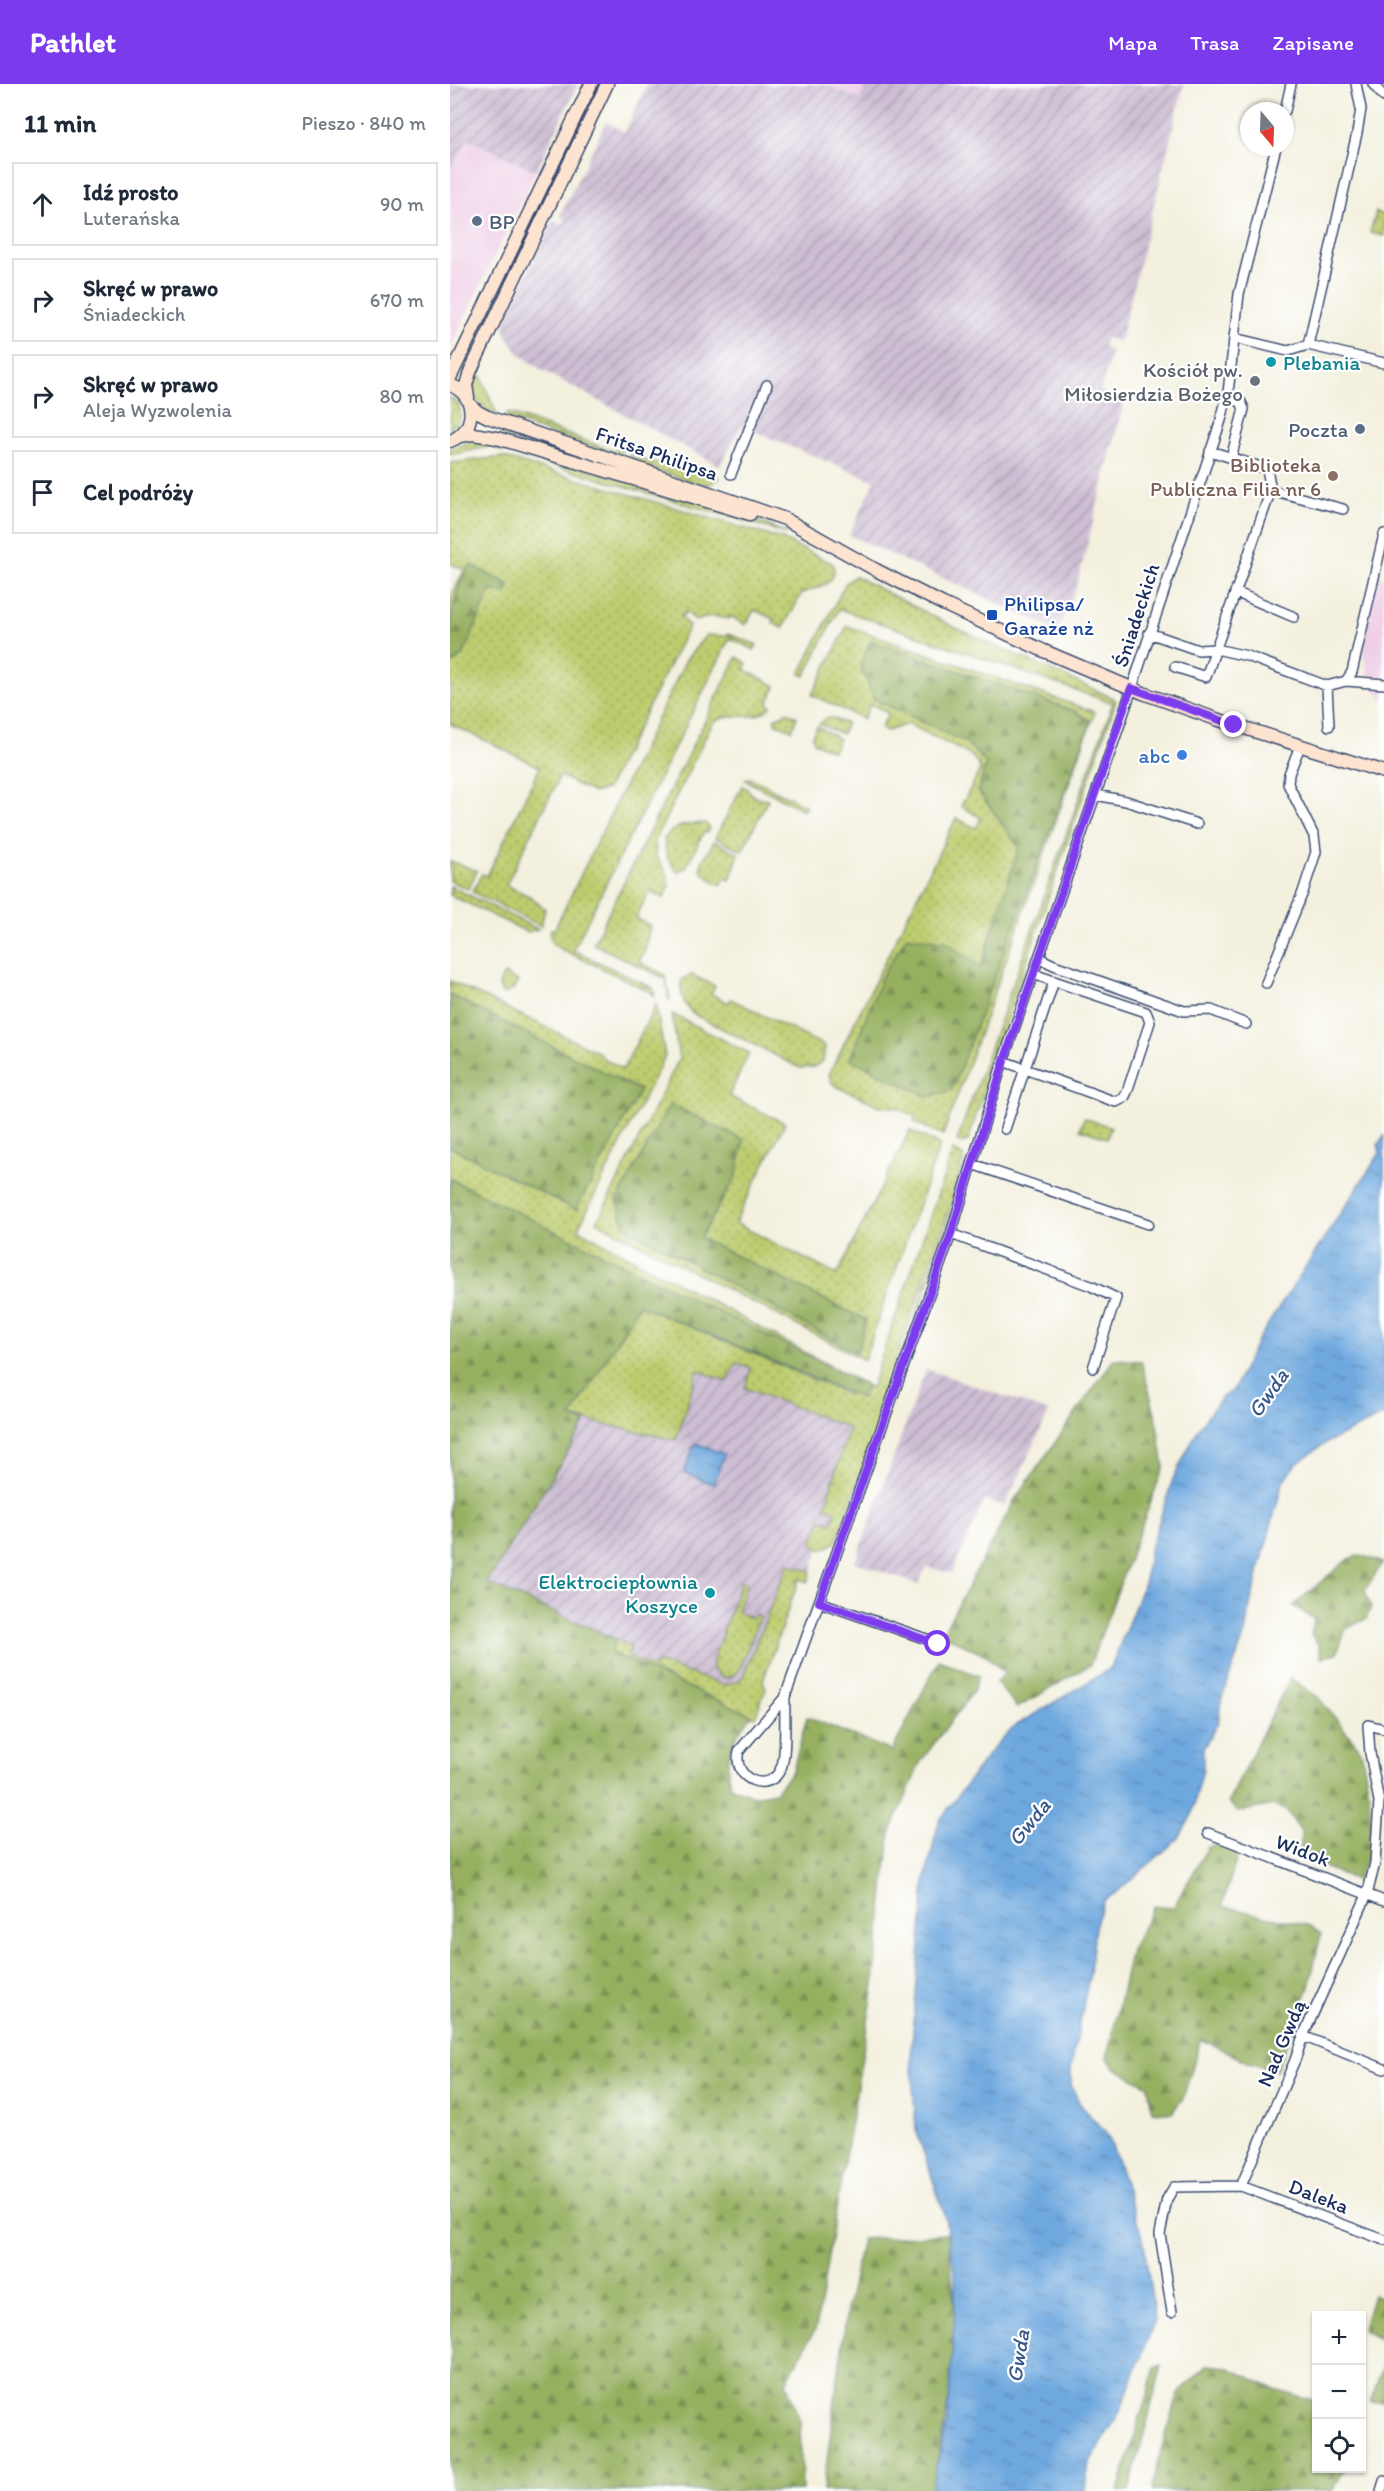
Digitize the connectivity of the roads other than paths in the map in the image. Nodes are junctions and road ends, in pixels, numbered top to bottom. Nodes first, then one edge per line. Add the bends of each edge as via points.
1 (591, 84) edge
2 (607, 84) edge
3 (1291, 84) edge
4 (1356, 84) edge
5 (1373, 84) edge
6 (1384, 97) edge
7 (1286, 102) edge
8 (1274, 156) edge
9 (1234, 338) junction
10 (1308, 345) junction
11 (1384, 363) edge
12 (450, 378) edge
13 (450, 385) edge
14 (767, 385) dead end
15 (1227, 398) junction
16 (469, 402) junction
17 (453, 440) edge
18 (1210, 451) junction
19 (1231, 458) junction
20 (731, 474) dead end
21 (1271, 490) junction
22 (1343, 510) dead end
23 (1384, 534) edge
24 (829, 545) junction
25 (1235, 592) junction
26 (1294, 617) dead end
27 (1149, 633) junction
28 (1216, 650) junction
29 (1175, 667) dead end
30 (1347, 681) junction
31 (1384, 684) edge
32 (1327, 686) junction
33 (1131, 688) junction
34 (1329, 726) dead end
35 (1300, 746) junction
36 (1384, 772) edge
37 (1095, 795) junction
38 (1197, 824) dead end
39 (1039, 958) junction
40 (1033, 974) junction
41 (1054, 981) junction
42 (1266, 983) dead end
43 (1246, 1024) dead end
44 (1004, 1061) junction
45 (1025, 1068) junction
46 (1005, 1129) dead end
47 (972, 1164) junction
48 (1148, 1224) dead end
49 (951, 1234) junction
50 (1093, 1368) dead end
51 (819, 1602) junction
52 (938, 1644) dead end
53 (785, 1697) junction
54 (1384, 1729) edge
55 (1208, 1833) dead end
56 (1367, 1895) junction
57 (1384, 1901) edge
58 (1303, 2036) junction
59 (1384, 2068) edge
60 (1241, 2186) junction
61 (1384, 2241) edge
62 (1172, 2312) dead end
63 (1384, 2481) edge
64 (1381, 2491) edge

1 - 12 street
2 - 16 street via 470,372 466,385
3 - 7 street
4 - 10 street via 1361,109 1357,133
5 - 6 street
8 - 9 street, Śniadeckich via 1239,294
9 - 10 street via 1288,351
9 - 15 street, Śniadeckich
10 - 11 street
13 - 16 street, Fritsa Philipsa
14 - 20 street
15 - 18 street, Śniadeckich
15 - 19 street via 1241,402 1244,409
16 - 17 street via 471,420
16 - 24 street, Fritsa Philipsa via 478,412 495,419 760,509
17 - 24 street, Fritsa Philipsa via 473,434 496,438 766,519
18 - 19 street
18 - 27 street, Śniadeckich
19 - 21 street via 1267,469
21 - 22 street
21 - 25 street
23 - 30 street
24 - 33 street, Fritsa Philipsa via 971,618
25 - 26 street
25 - 28 street
27 - 28 street via 1198,650
27 - 33 street, Śniadeckich
28 - 29 street via 1206,677
28 - 32 street via 1255,659
30 - 31 street
30 - 32 street
32 - 34 street
33 - 35 street, Fritsa Philipsa
33 - 37 street, Śniadeckich
35 - 36 street, Fritsa Philipsa
35 - 42 street via 1288,784 1314,837 1316,852
37 - 38 street
37 - 39 street, Śniadeckich
39 - 40 street, Śniadeckich
39 - 43 street via 1184,1011 1211,1010
40 - 41 street
40 - 44 street, Śniadeckich
41 - 45 street
41 - 45 street via 1146,1012 1150,1018 1146,1037 1126,1095 1116,1102
44 - 45 street
44 - 47 street, Śniadeckich
45 - 46 street
47 - 48 street
47 - 49 street, Śniadeckich
49 - 50 street via 1116,1298
49 - 51 street, Śniadeckich
51 - 52 street
51 - 53 street, Śniadeckich
53 - 53 street via 739,1750 740,1771 753,1781 772,1779 783,1766
54 - 56 street, Nad Gwdą via 1368,1725 1379,1802 1375,1863
55 - 56 street, Widok
56 - 57 street, Widok
56 - 58 street, Nad Gwdą
58 - 59 street
58 - 60 street, Nad Gwdą
60 - 61 street, Daleka
60 - 62 street via 1174,2187 1167,2199 1160,2234
63 - 64 street

